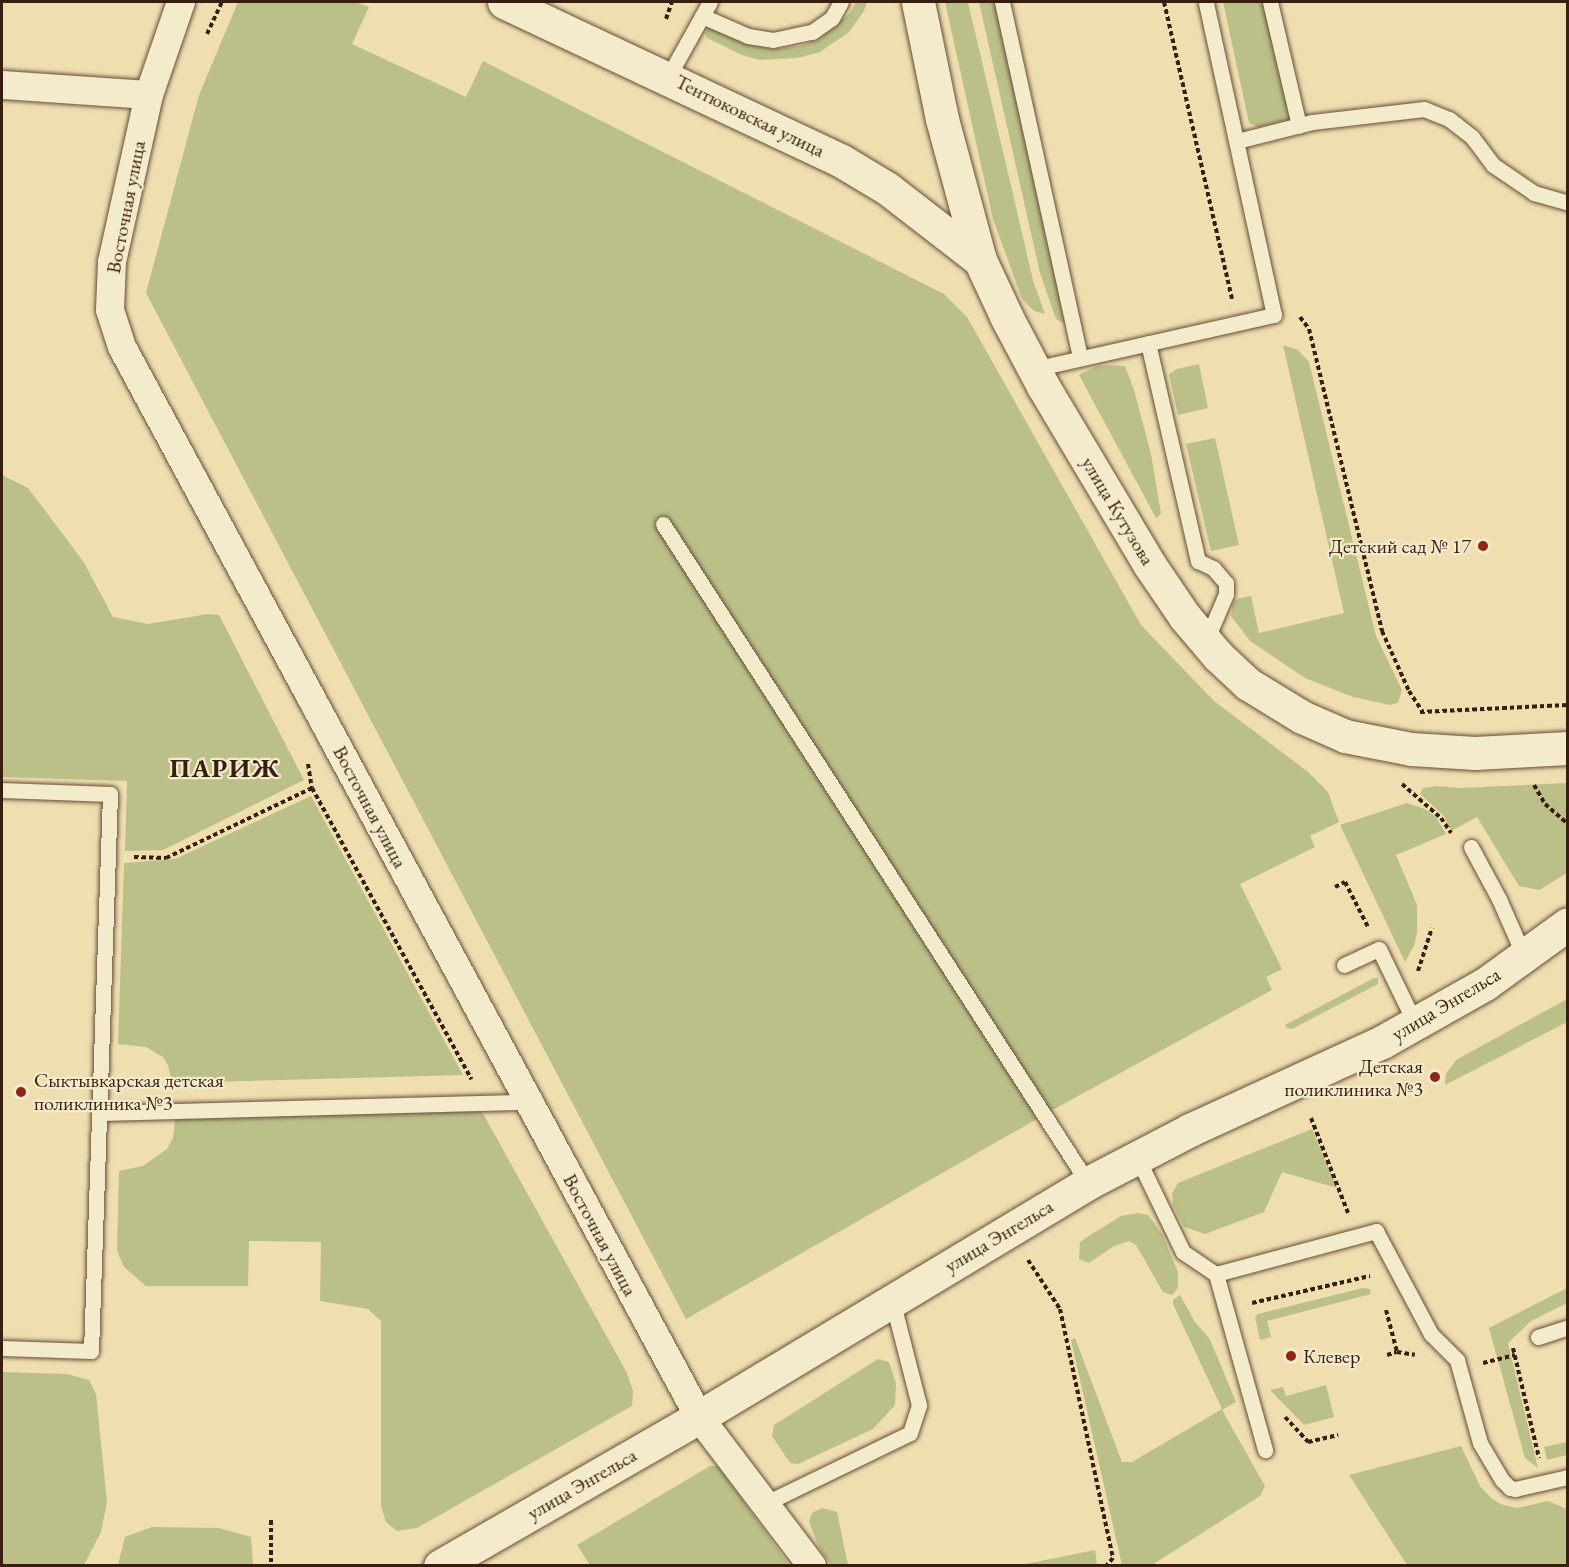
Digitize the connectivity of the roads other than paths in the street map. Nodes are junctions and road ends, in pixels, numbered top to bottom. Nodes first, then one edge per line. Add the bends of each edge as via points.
1 (180, 2) edge
2 (504, 2) edge
3 (710, 2) edge
4 (841, 2) edge
5 (918, 2) edge
6 (1002, 2) edge
7 (1206, 2) edge
8 (1270, 2) edge
9 (702, 16) junction
10 (668, 77) junction
11 (2, 85) edge
12 (149, 95) junction
13 (1299, 126) junction
14 (1237, 141) junction
15 (1568, 203) edge
16 (980, 260) junction
17 (1148, 344) junction
18 (1080, 358) junction
19 (1034, 369) junction
20 (663, 524) dead end
21 (1206, 641) junction
22 (1568, 748) edge
23 (2, 790) edge
24 (1471, 847) road end
25 (1568, 924) edge
26 (1524, 956) junction
27 (1344, 965) dead end
28 (1415, 1023) junction
29 (529, 1102) junction
30 (99, 1113) junction
31 (1138, 1159) junction
32 (1088, 1183) junction
33 (1216, 1274) junction
34 (892, 1300) junction
35 (1568, 1327) edge
36 (1538, 1337) road end
37 (2, 1348) edge
38 (699, 1417) junction
39 (1265, 1450) dead end
40 (1568, 1477) edge
41 (764, 1504) junction
42 (440, 1566) edge
43 (812, 1566) edge

1 - 12 street, Восточная улица
2 - 10 street, Тентюковская улица
3 - 9 lane
4 - 9 lane via 832,18 812,32 773,40 748,36
5 - 16 street, улица Кутузова via 942,119
6 - 18 lane
7 - 14 lane
8 - 13 lane
9 - 10 lane
10 - 16 street, Тентюковская улица via 840,160 888,189
11 - 12 street
12 - 29 street, Восточная улица via 112,262 110,310 122,347
13 - 14 lane
13 - 15 lane via 1424,109 1449,119 1472,137 1493,165 1534,193
14 - 17 lane via 1274,315
16 - 19 street, улица Кутузова
17 - 18 lane
17 - 21 lane via 1198,561 1213,568 1226,583 1227,594
18 - 19 lane
19 - 21 street, улица Кутузова via 1149,564
20 - 32 lane
21 - 22 street, улица Кутузова via 1248,684 1302,717 1345,736 1411,749 1475,753
23 - 30 lane via 110,794
24 - 26 lane
25 - 26 street, улица Энгельса
26 - 28 street, улица Энгельса via 1485,984
27 - 28 lane via 1379,949
28 - 31 street, улица Энгельса via 1190,1130
29 - 30 lane
29 - 38 street, Восточная улица
30 - 37 lane via 91,1351
31 - 32 street, улица Энгельса
31 - 33 lane via 1183,1252
32 - 34 street, улица Энгельса
33 - 39 lane
33 - 40 lane via 1377,1231 1431,1334 1457,1360 1480,1443 1502,1480 1515,1489
34 - 38 street, улица Энгельса
34 - 41 lane via 919,1405 909,1433
35 - 36 lane
38 - 41 street, Восточная улица
38 - 42 street, улица Энгельса
41 - 43 street, Восточная улица

